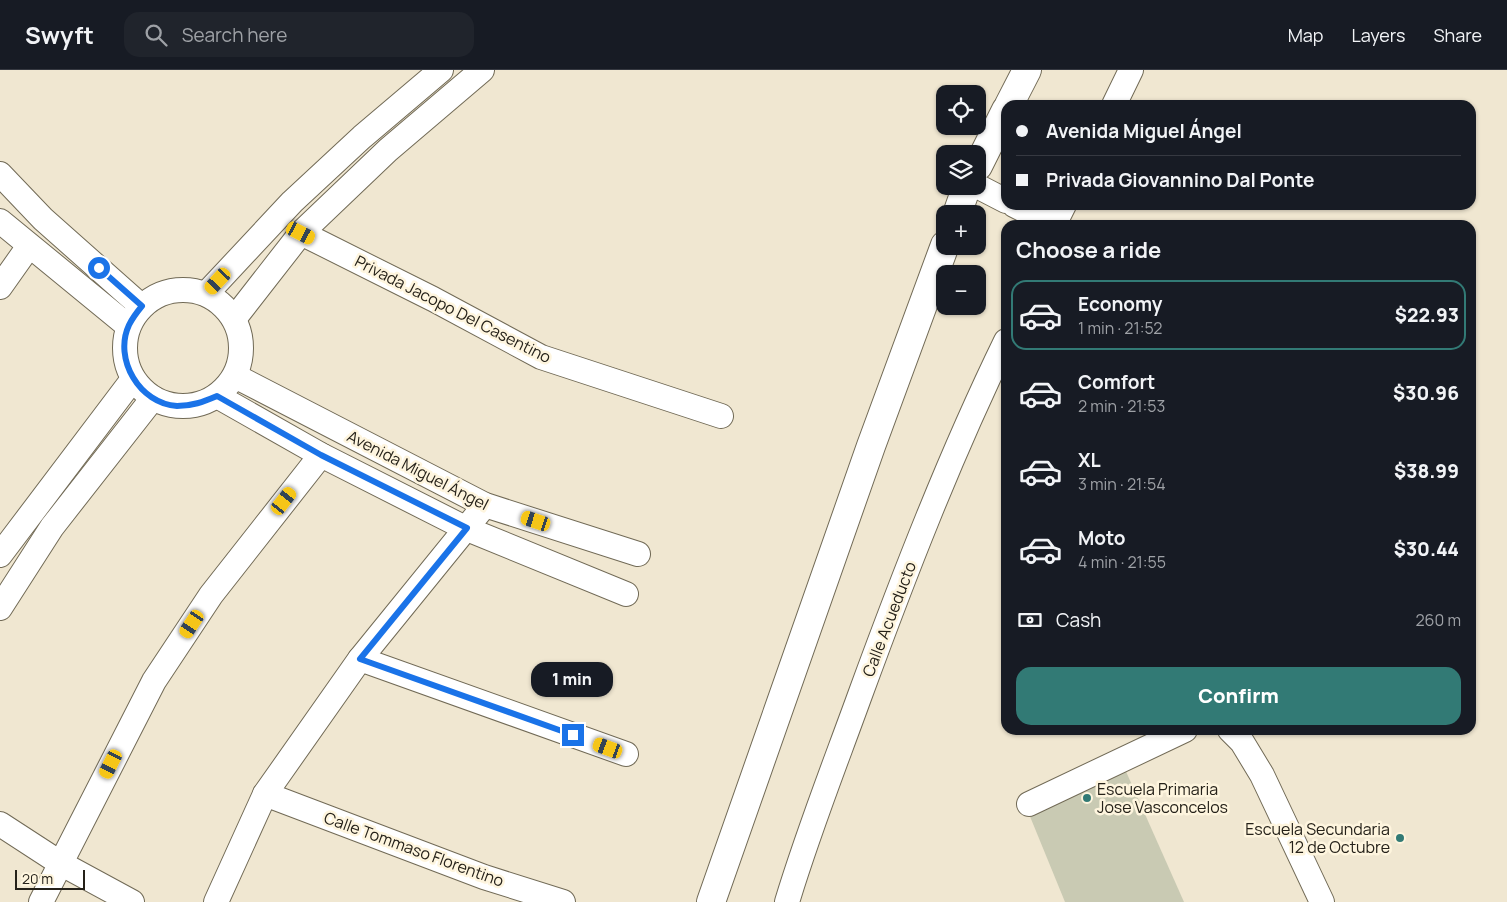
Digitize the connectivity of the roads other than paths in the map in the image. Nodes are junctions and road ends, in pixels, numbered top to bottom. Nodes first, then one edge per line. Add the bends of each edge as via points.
1 (441, 70) edge
2 (482, 70) edge
3 (1027, 70) edge
4 (1131, 70) edge
5 (1012, 100) edge
6 (1116, 100) edge
7 (1001, 120) edge
8 (986, 150) edge
9 (0, 174) edge
10 (986, 191) edge
11 (1001, 198) edge
12 (1024, 210) edge
13 (1044, 220) edge
14 (0, 221) edge
15 (301, 233) junction
16 (29, 246) junction
17 (941, 255) edge
18 (0, 287) edge
19 (206, 294) junction
20 (142, 306) junction
21 (234, 319) junction
22 (128, 326) junction
23 (1001, 351) edge
24 (234, 376) junction
25 (133, 379) junction
26 (217, 396) junction
27 (153, 398) junction
28 (721, 416) dead end
29 (321, 455) junction
30 (485, 505) junction
31 (467, 528) junction
32 (638, 554) dead end
33 (0, 555) edge
34 (626, 594) dead end
35 (0, 608) edge
36 (360, 659) junction
37 (1174, 735) edge
38 (1235, 735) edge
39 (626, 754) dead end
40 (265, 794) junction
41 (1029, 804) dead end
42 (0, 824) edge
43 (60, 863) junction
44 (41, 902) edge
45 (132, 902) edge
46 (216, 902) edge
47 (563, 902) edge
48 (711, 902) edge
49 (787, 902) edge
50 (1322, 902) edge

1 - 19 street via 292,202
2 - 15 street via 388,150
3 - 5 main road
4 - 6 street
7 - 8 main road
9 - 20 street via 43,218
10 - 11 street
12 - 13 street
14 - 16 street
15 - 21 street
15 - 28 street, Privada Jacopo Del Casentino via 541,357
16 - 18 street
16 - 22 street
17 - 48 main road
19 - 20 street via 189,289 172,290 155,296
19 - 21 street via 222,304
20 - 22 street
21 - 24 street via 241,337 241,358
22 - 25 street via 124,353
23 - 49 street, Calle Acueducto via 974,408 891,610 802,852
24 - 26 street
24 - 30 street, Avenida Miguel Ángel
25 - 27 street
25 - 33 street
26 - 27 street via 197,405 175,406
26 - 29 street, Avenida Miguel Ángel
27 - 35 street via 52,527
29 - 31 street, Avenida Miguel Ángel
29 - 43 street via 211,595 154,681
30 - 31 street
30 - 32 street, Avenida Miguel Ángel
31 - 34 street, Avenida Miguel Ángel
31 - 36 street
36 - 39 street
36 - 40 street
37 - 41 street
38 - 50 street via 1262,774
40 - 46 street
40 - 47 street, Calle Tommaso Florentino via 484,877
42 - 43 street
43 - 44 street
43 - 45 street

